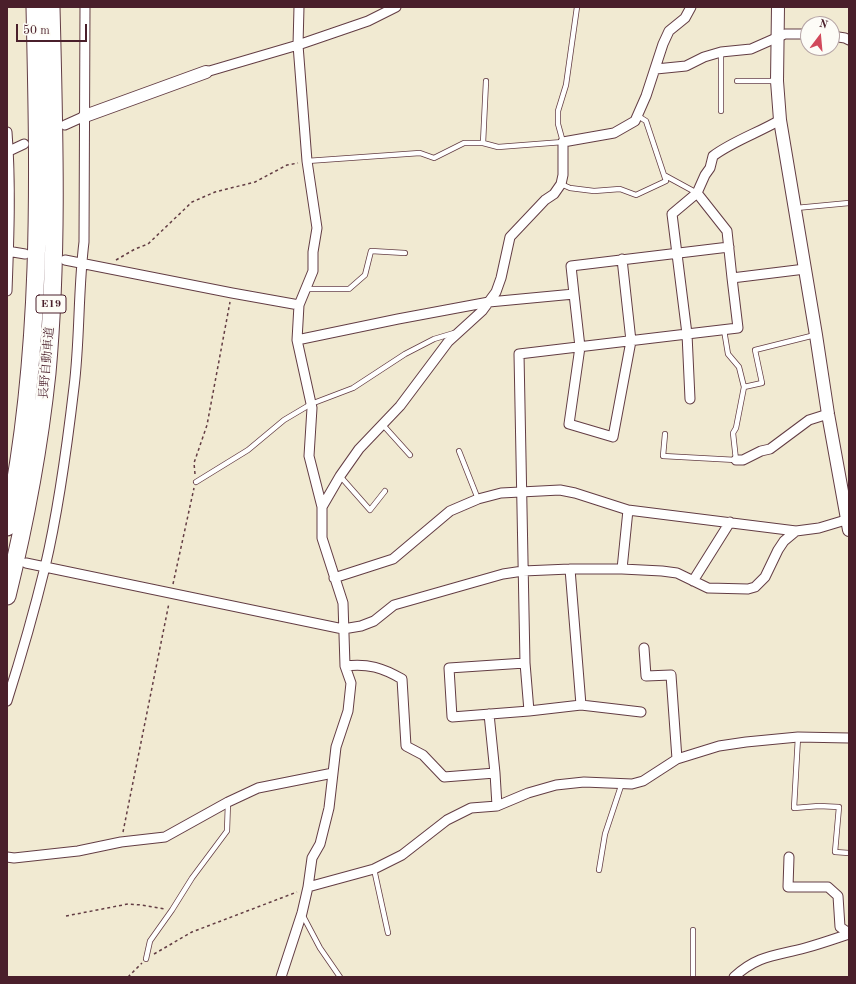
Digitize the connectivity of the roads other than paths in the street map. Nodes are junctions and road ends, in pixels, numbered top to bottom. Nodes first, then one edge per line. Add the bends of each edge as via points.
1 (35, 7) edge
2 (51, 7) edge
3 (85, 7) edge
4 (299, 7) edge
5 (396, 7) edge
6 (577, 7) edge
7 (691, 7) edge
8 (778, 7) edge
9 (800, 34) edge
10 (777, 38) junction
11 (298, 45) junction
12 (721, 52) junction
13 (656, 69) junction
14 (206, 72) joint
15 (486, 81) dead end
16 (737, 81) dead end
17 (777, 81) junction
18 (720, 111) dead end
19 (85, 116) junction
20 (638, 116) junction
21 (780, 120) junction
22 (65, 125) dead end
23 (7, 132) edge
24 (563, 142) junction
25 (483, 143) junction
26 (24, 144) dead end
27 (8, 152) edge
28 (308, 161) junction
29 (664, 175) junction
30 (561, 184) junction
31 (697, 193) junction
32 (849, 203) edge
33 (795, 208) junction
34 (729, 247) junction
35 (8, 251) edge
36 (405, 253) dead end
37 (676, 253) junction
38 (25, 254) dead end
39 (622, 259) junction
40 (65, 260) dead end
41 (82, 262) junction
42 (805, 269) junction
43 (732, 278) junction
44 (306, 289) junction
45 (7, 291) edge
46 (574, 294) junction
47 (489, 302) junction
48 (299, 305) junction
49 (724, 330) junction
50 (460, 332) junction
51 (687, 334) junction
52 (816, 335) junction
53 (298, 340) junction
54 (632, 341) junction
55 (580, 347) junction
56 (744, 387) junction
57 (690, 399) dead end
58 (311, 404) junction
59 (828, 414) junction
60 (383, 425) junction
61 (665, 434) dead end
62 (459, 451) dead end
63 (410, 455) dead end
64 (736, 460) junction
65 (340, 476) junction
66 (196, 482) road end
67 (385, 491) dead end
68 (521, 492) junction
69 (478, 500) junction
70 (322, 507) junction
71 (628, 510) junction
72 (730, 522) junction
73 (848, 523) edge
74 (7, 527) edge
75 (796, 531) junction
76 (26, 563) dead end
77 (45, 566) junction
78 (570, 568) junction
79 (622, 569) junction
80 (523, 571) junction
81 (334, 578) junction
82 (693, 581) junction
83 (7, 596) edge
84 (343, 629) junction
85 (644, 648) dead end
86 (525, 663) junction
87 (345, 666) junction
88 (7, 701) edge
89 (581, 705) junction
90 (529, 710) junction
91 (641, 712) dead end
92 (489, 714) junction
93 (798, 737) junction
94 (849, 738) edge
95 (677, 759) junction
96 (333, 773) junction
97 (495, 773) junction
98 (622, 783) junction
99 (228, 802) junction
100 (497, 806) junction
101 (849, 853) edge
102 (7, 857) edge
103 (789, 857) dead end
104 (374, 869) junction
105 (599, 870) dead end
106 (308, 887) junction
107 (302, 913) junction
108 (693, 930) dead end
109 (388, 933) dead end
110 (849, 933) edge
111 (146, 959) road end
112 (281, 977) edge
113 (340, 977) edge
114 (693, 977) edge
115 (734, 977) edge

1 - 74 highway, 長野自動車道 / E19 via 38,206 34,314 25,421
2 - 83 highway, 長野自動車道 / E19 via 54,207 50,327 42,418 31,491
3 - 19 street
4 - 11 street
5 - 11 street via 368,21
6 - 24 lane via 566,85 558,111 558,124
7 - 13 street via 685,18 670,31 663,44
8 - 10 street
9 - 10 street via 785,34
10 - 12 street via 751,49
10 - 17 street
11 - 14 street
11 - 28 street
12 - 13 street via 686,66
12 - 18 lane
13 - 20 street
14 - 19 street
15 - 25 lane
16 - 17 lane
17 - 21 street
19 - 22 street
19 - 41 street
20 - 24 street via 635,121 614,133
20 - 29 lane via 646,121
21 - 31 street via 713,156 710,168
21 - 33 street
23 - 27 street
24 - 25 lane via 498,147
24 - 30 street
25 - 28 lane via 464,143 434,158 420,153
26 - 27 street
27 - 35 street
28 - 44 street via 317,228 313,271
29 - 30 lane via 666,181 636,195 620,189 594,191 570,188
29 - 31 lane
30 - 47 street via 510,237 501,278
31 - 34 street via 727,231
31 - 37 street via 672,214
32 - 33 lane
33 - 42 street
34 - 37 street
34 - 43 street
35 - 38 street
35 - 45 street
36 - 44 lane via 371,251 365,275 349,289
37 - 39 street
37 - 51 street
39 - 46 street via 572,266
39 - 54 street
40 - 41 street
41 - 48 street
41 - 77 street via 74,387 58,500
42 - 43 street
42 - 52 street
43 - 49 street via 738,328
44 - 48 street
46 - 47 street
46 - 55 street
47 - 50 street
47 - 53 street
48 - 53 street
49 - 51 street
49 - 56 lane via 728,354 739,367
50 - 58 lane via 434,339 405,354 353,388
50 - 60 street via 448,342 414,389
51 - 54 street
51 - 57 street
52 - 56 lane via 755,350 762,383
52 - 59 street
53 - 58 street
54 - 55 street
54 - 55 street via 613,437 569,424
55 - 68 street via 519,354
56 - 64 lane via 733,434
58 - 66 lane via 284,420 248,450
58 - 70 street via 309,456
59 - 64 street via 809,420 770,449 761,450 743,460
59 - 73 street
60 - 63 lane
60 - 65 street via 359,449
61 - 64 lane via 663,456
62 - 69 lane
65 - 67 lane via 370,510
65 - 70 street
68 - 69 street via 501,493
68 - 71 street via 560,490
68 - 80 street
69 - 81 street via 450,511 393,559
70 - 81 street via 322,538
71 - 72 street
71 - 79 street
72 - 75 street
72 - 82 street
73 - 75 street
75 - 82 street via 784,541 765,577 755,587 708,588
76 - 77 street
77 - 84 street
77 - 88 street
78 - 79 street
78 - 80 street
78 - 89 street
79 - 82 street via 677,574
80 - 84 street via 503,574 394,605 374,621
80 - 86 street
81 - 84 street via 343,603
84 - 87 street
85 - 95 street via 646,676 671,675
86 - 90 street
86 - 92 street via 449,668 452,717
87 - 96 street via 351,683 348,711 336,747
87 - 97 street via 356,664 377,667 402,679 406,746 423,755 444,777
89 - 90 street
89 - 91 street
90 - 92 street
92 - 97 street
93 - 94 street
93 - 95 street via 719,746
93 - 101 lane via 794,808 839,807 835,852
95 - 98 street via 643,781
96 - 99 street via 258,788
96 - 106 street via 329,808 320,844 312,858
97 - 100 street
98 - 100 street via 584,782 556,785
98 - 105 lane via 605,834
99 - 102 street via 165,837 121,842 78,851
99 - 111 lane via 227,831 150,941
100 - 104 street via 471,808 447,820 402,855
103 - 110 street via 788,887 828,887 838,896 840,927
104 - 106 street
104 - 109 lane
106 - 107 street
107 - 112 street
107 - 113 lane via 320,948
108 - 114 lane
110 - 115 street via 758,960

